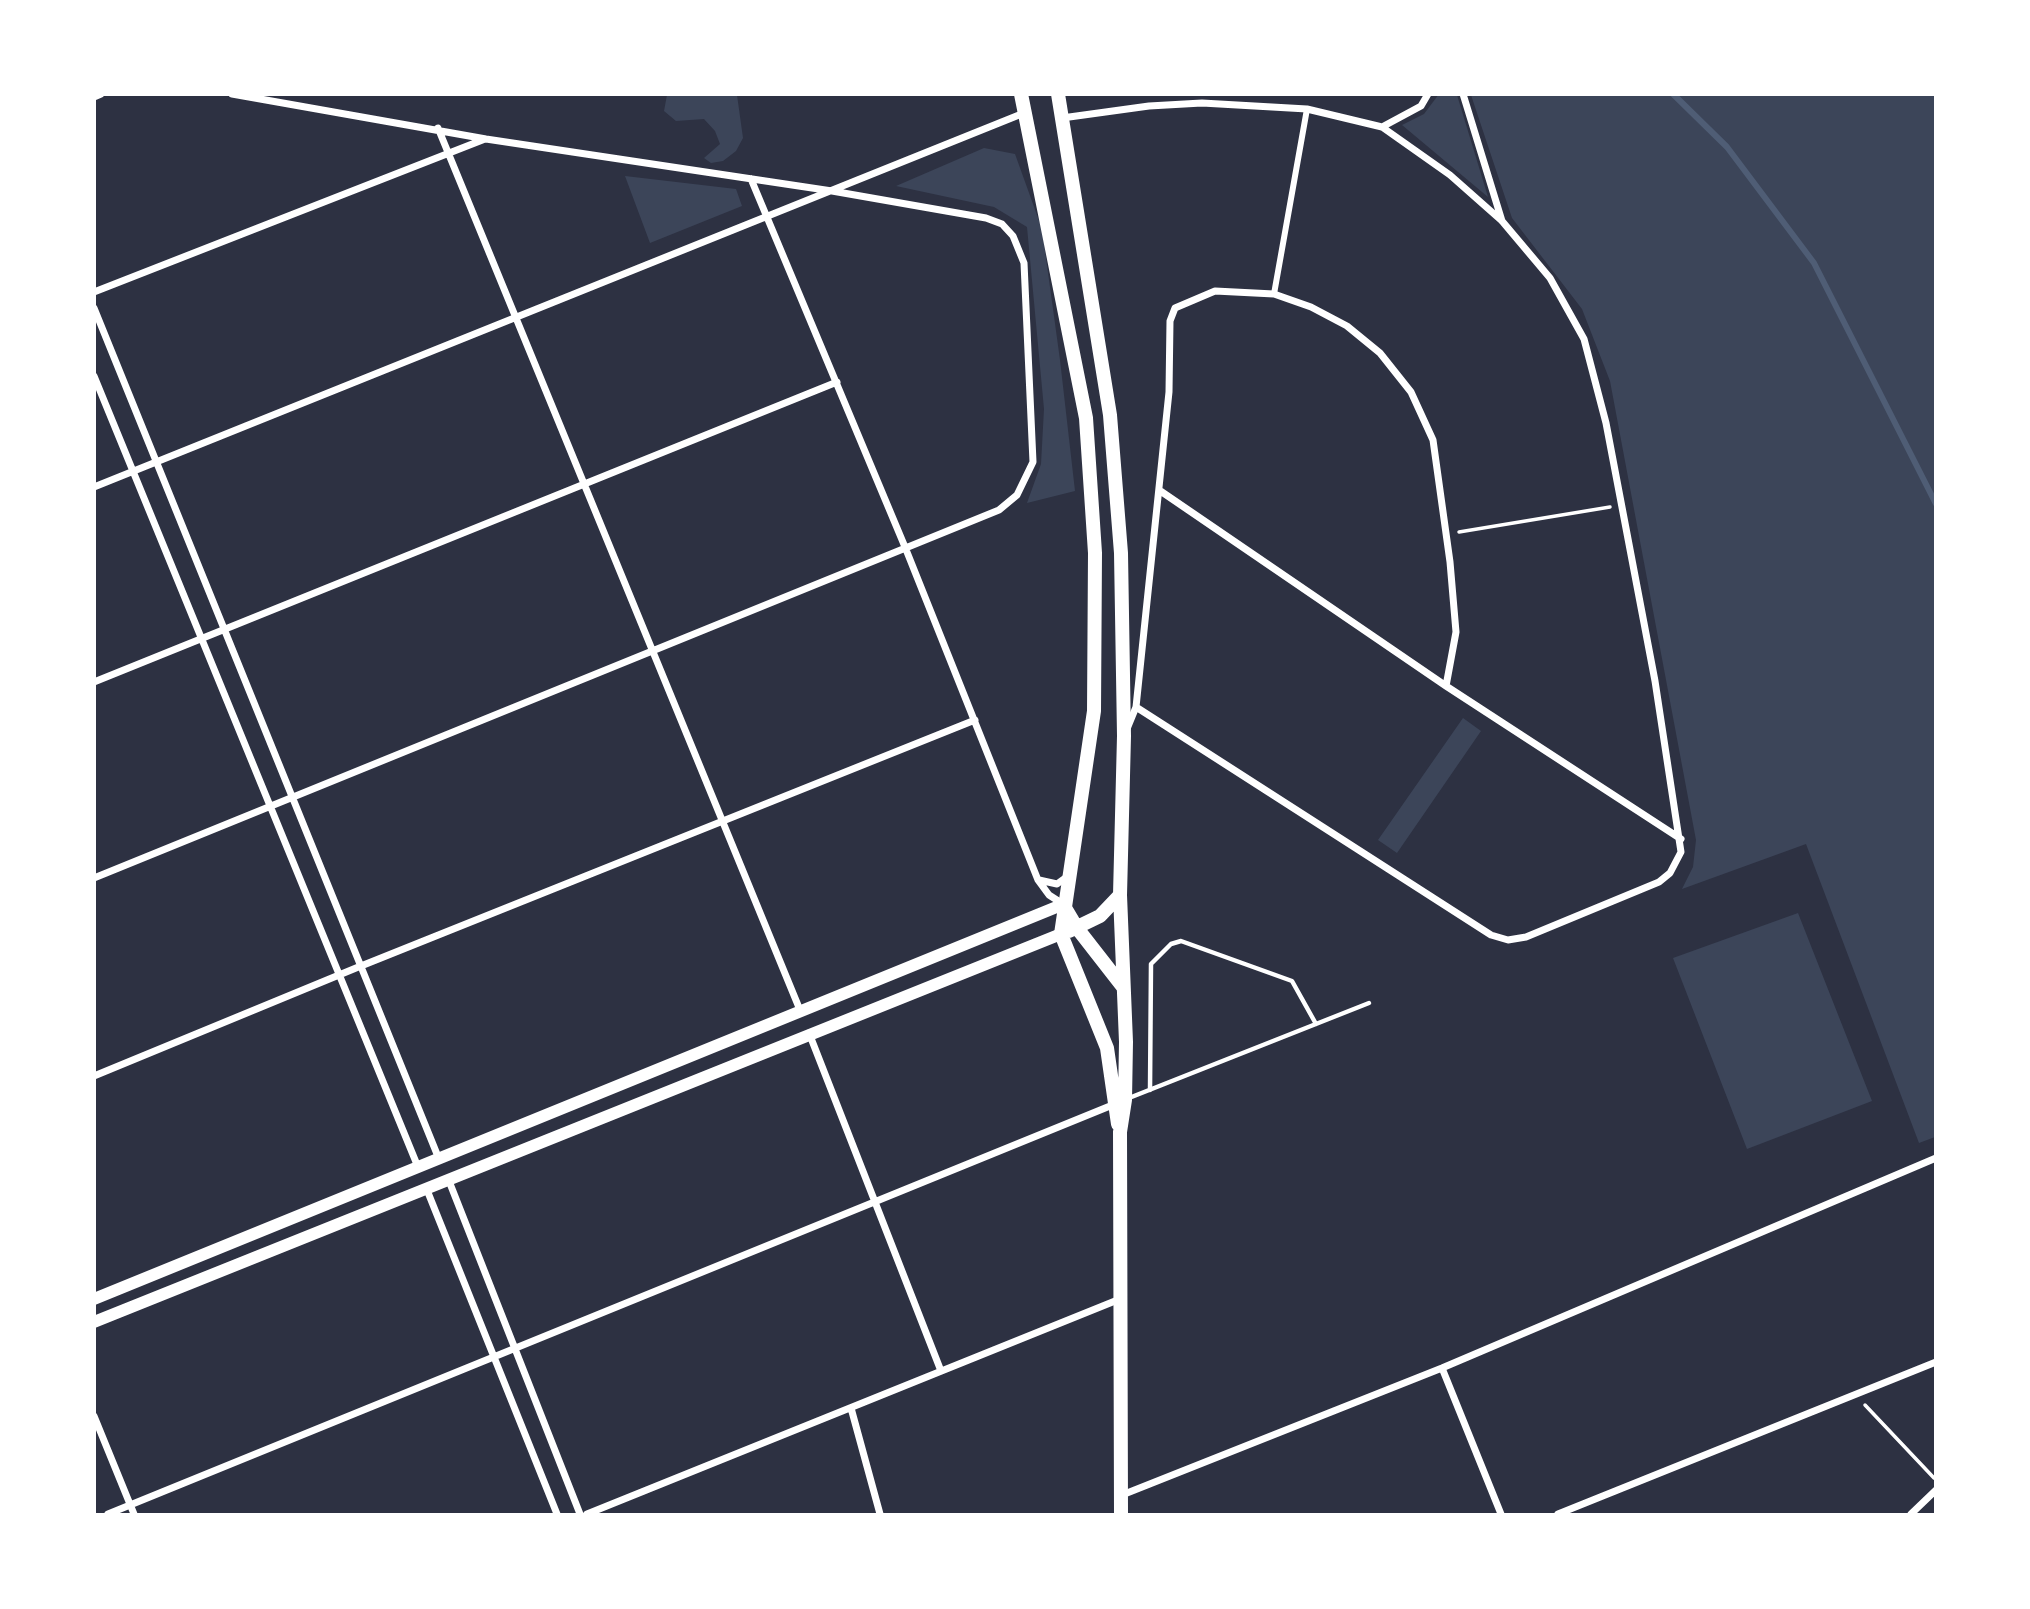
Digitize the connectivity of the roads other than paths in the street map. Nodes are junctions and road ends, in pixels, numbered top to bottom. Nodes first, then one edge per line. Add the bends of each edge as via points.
1 (101, 94) edge
2 (232, 94) edge
3 (1021, 94) edge
4 (1058, 94) edge
5 (1429, 94) edge
6 (1464, 94) edge
7 (94, 97) edge
8 (1307, 109) junction
9 (1024, 113) junction
10 (1062, 118) junction
11 (1382, 127) junction
12 (438, 128) junction
13 (486, 139) junction
14 (449, 155) junction
15 (751, 179) junction
16 (832, 191) junction
17 (766, 217) junction
18 (1502, 221) junction
19 (94, 292) edge
20 (1274, 294) junction
21 (94, 308) edge
22 (516, 317) junction
23 (94, 376) edge
24 (837, 382) junction
25 (158, 461) junction
26 (134, 471) junction
27 (584, 485) junction
28 (94, 487) edge
29 (1159, 490) junction
30 (905, 547) junction
31 (226, 629) junction
32 (203, 639) junction
33 (654, 651) junction
34 (1123, 662) junction
35 (1140, 665) junction
36 (94, 682) edge
37 (1446, 685) junction
38 (1136, 707) junction
39 (975, 720) junction
40 (1124, 736) junction
41 (293, 796) junction
42 (271, 805) junction
43 (723, 823) junction
44 (1681, 839) junction
45 (1068, 876) junction
46 (94, 878) edge
47 (1038, 880) junction
48 (1120, 895) junction
49 (1064, 904) junction
50 (1077, 928) junction
51 (1061, 934) junction
52 (361, 966) junction
53 (340, 974) junction
54 (1123, 988) junction
55 (1369, 1003) dead end
56 (800, 1010) junction
57 (1316, 1024) junction
58 (809, 1034) junction
59 (94, 1076) edge
60 (1150, 1090) junction
61 (1119, 1102) junction
62 (1936, 1158) edge
63 (439, 1159) junction
64 (418, 1167) junction
65 (449, 1181) junction
66 (427, 1190) junction
67 (875, 1202) junction
68 (94, 1298) edge
69 (1120, 1299) junction
70 (94, 1322) edge
71 (514, 1349) junction
72 (495, 1356) junction
73 (1936, 1362) edge
74 (1442, 1368) junction
75 (942, 1371) junction
76 (851, 1408) junction
77 (94, 1416) edge
78 (1936, 1490) edge
79 (1122, 1495) junction
80 (130, 1505) junction
81 (108, 1514) edge
82 (134, 1514) edge
83 (557, 1514) edge
84 (580, 1514) edge
85 (587, 1514) edge
86 (880, 1514) edge
87 (1121, 1514) edge
88 (1501, 1514) edge
89 (1558, 1514) edge
90 (1911, 1514) edge

1 - 7 street
2 - 12 street
3 - 9 main road
4 - 10 main road
5 - 11 street via 1421,106
6 - 18 street
8 - 10 street via 1202,103
8 - 11 street
8 - 20 street
9 - 16 street
9 - 45 main road via 1086,418 1095,553 1094,711
10 - 34 main road via 1110,415 1121,553
11 - 18 street via 1450,175
12 - 13 street
12 - 14 street
13 - 14 street
13 - 15 street
14 - 19 street
14 - 22 street
15 - 16 street
15 - 17 street
16 - 17 street
16 - 30 street via 986,218 1002,224 1013,236 1024,263 1033,463 1017,495 999,510
17 - 22 street
17 - 24 street
18 - 44 street via 1550,278 1584,339 1606,423
20 - 29 street via 1215,291 1175,308 1170,321 1170,393
20 - 37 street via 1347,326 1380,353 1411,392 1433,440 1456,632
21 - 25 street
22 - 25 street
22 - 27 street
23 - 26 street
24 - 27 street
24 - 30 street
25 - 26 street
25 - 31 street
26 - 28 street
26 - 32 street
27 - 31 street
27 - 33 street
29 - 35 street
29 - 37 street
30 - 33 street
30 - 39 street
31 - 32 street
31 - 41 street
32 - 36 street
32 - 42 street
33 - 41 street
33 - 43 street
34 - 35 street
34 - 40 main road
35 - 38 street
37 - 44 street
38 - 40 street
38 - 44 street via 1491,935 1508,940 1526,937 1658,883 1677,863
39 - 43 street
39 - 47 street
40 - 48 main road
41 - 42 street
41 - 52 street
42 - 46 street
42 - 53 street
43 - 52 street
43 - 56 street
45 - 47 street via 1057,884
45 - 49 main road
47 - 49 street via 1049,895
48 - 50 main road via 1100,916
48 - 54 main road
49 - 50 main road
49 - 51 main road
49 - 56 street
50 - 51 main road
50 - 54 main road
51 - 58 street
51 - 61 main road via 1107,1048
52 - 53 street
52 - 63 street
53 - 59 street
53 - 64 street
54 - 61 main road
55 - 57 lane
56 - 58 street
56 - 63 street
57 - 60 lane
57 - 60 lane via 1292,981 1181,940 1151,964
58 - 65 street
58 - 67 street
60 - 61 lane
61 - 67 street
61 - 69 main road
62 - 74 street
63 - 64 street
63 - 65 street
64 - 66 street
64 - 68 street
65 - 66 street
65 - 71 street
66 - 70 street
66 - 72 street
67 - 71 street
67 - 75 street
69 - 75 street
69 - 79 main road
71 - 72 street
71 - 84 street
72 - 80 street
72 - 83 street
73 - 89 street
74 - 79 street
74 - 88 street
75 - 76 street
76 - 85 street
76 - 86 street
77 - 80 street
78 - 90 street
79 - 87 main road
80 - 81 street
80 - 82 street

